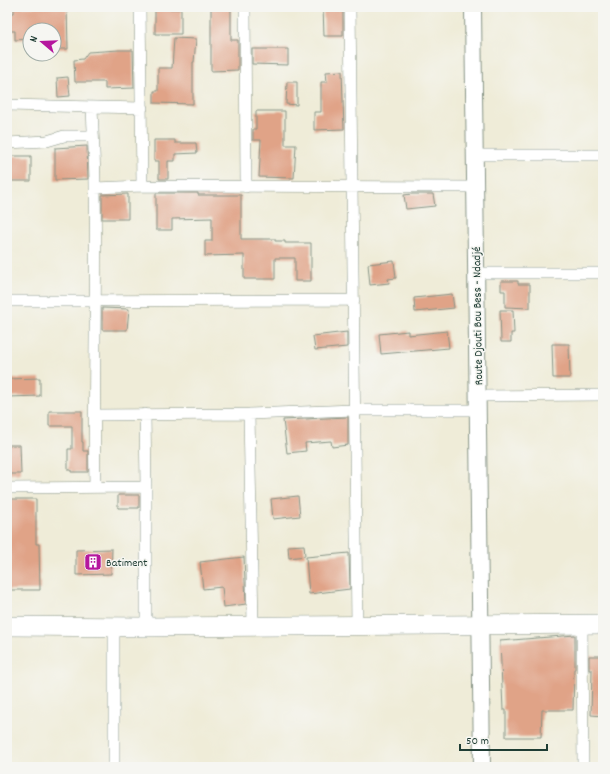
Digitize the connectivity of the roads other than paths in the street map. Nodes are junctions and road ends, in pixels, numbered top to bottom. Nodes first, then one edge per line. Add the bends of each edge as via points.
1 (140, 7) edge
2 (245, 7) edge
3 (350, 7) edge
4 (473, 7) edge
5 (7, 105) edge
6 (92, 107) junction
7 (142, 108) junction
8 (93, 136) junction
9 (7, 143) edge
10 (475, 155) junction
11 (603, 155) edge
12 (142, 186) junction
13 (246, 187) junction
14 (352, 187) junction
15 (476, 187) junction
16 (95, 188) junction
17 (477, 273) junction
18 (603, 273) edge
19 (354, 300) junction
20 (7, 301) edge
21 (96, 301) junction
22 (603, 395) edge
23 (478, 403) junction
24 (354, 410) junction
25 (145, 414) junction
26 (249, 414) junction
27 (94, 415) junction
28 (95, 486) junction
29 (146, 487) junction
30 (7, 488) edge
31 (481, 624) junction
32 (582, 624) junction
33 (603, 624) edge
34 (253, 625) junction
35 (357, 625) junction
36 (7, 626) edge
37 (114, 626) junction
38 (146, 627) junction
39 (114, 767) edge
40 (482, 767) edge
41 (583, 767) edge

1 - 7 street
2 - 13 street
3 - 14 street
4 - 10 main road, Route Djouti Bou Bess - Ndadjé
5 - 6 street
6 - 7 street
6 - 8 street
7 - 12 street
8 - 9 street via 64,136 47,141
8 - 16 street
10 - 11 street
10 - 15 main road, Route Djouti Bou Bess - Ndadjé
12 - 13 street
12 - 16 street
13 - 14 street
14 - 15 street
14 - 19 street
15 - 17 main road, Route Djouti Bou Bess - Ndadjé
16 - 21 street
17 - 18 street
17 - 23 main road, Route Djouti Bou Bess - Ndadjé
19 - 21 street
19 - 24 street
20 - 21 street
21 - 27 street
22 - 23 street
23 - 24 street
23 - 31 main road, Route Djouti Bou Bess - Ndadjé
24 - 26 street
24 - 35 street
25 - 26 street
25 - 27 street
25 - 29 street
26 - 34 street
27 - 28 street
28 - 29 street
28 - 30 street
29 - 38 street
31 - 32 highway
31 - 35 highway
31 - 40 main road, Route Djouti Bou Bess - Ndadjé
32 - 33 highway
32 - 41 street
34 - 35 highway
34 - 38 highway
36 - 37 highway
37 - 38 highway
37 - 39 street

